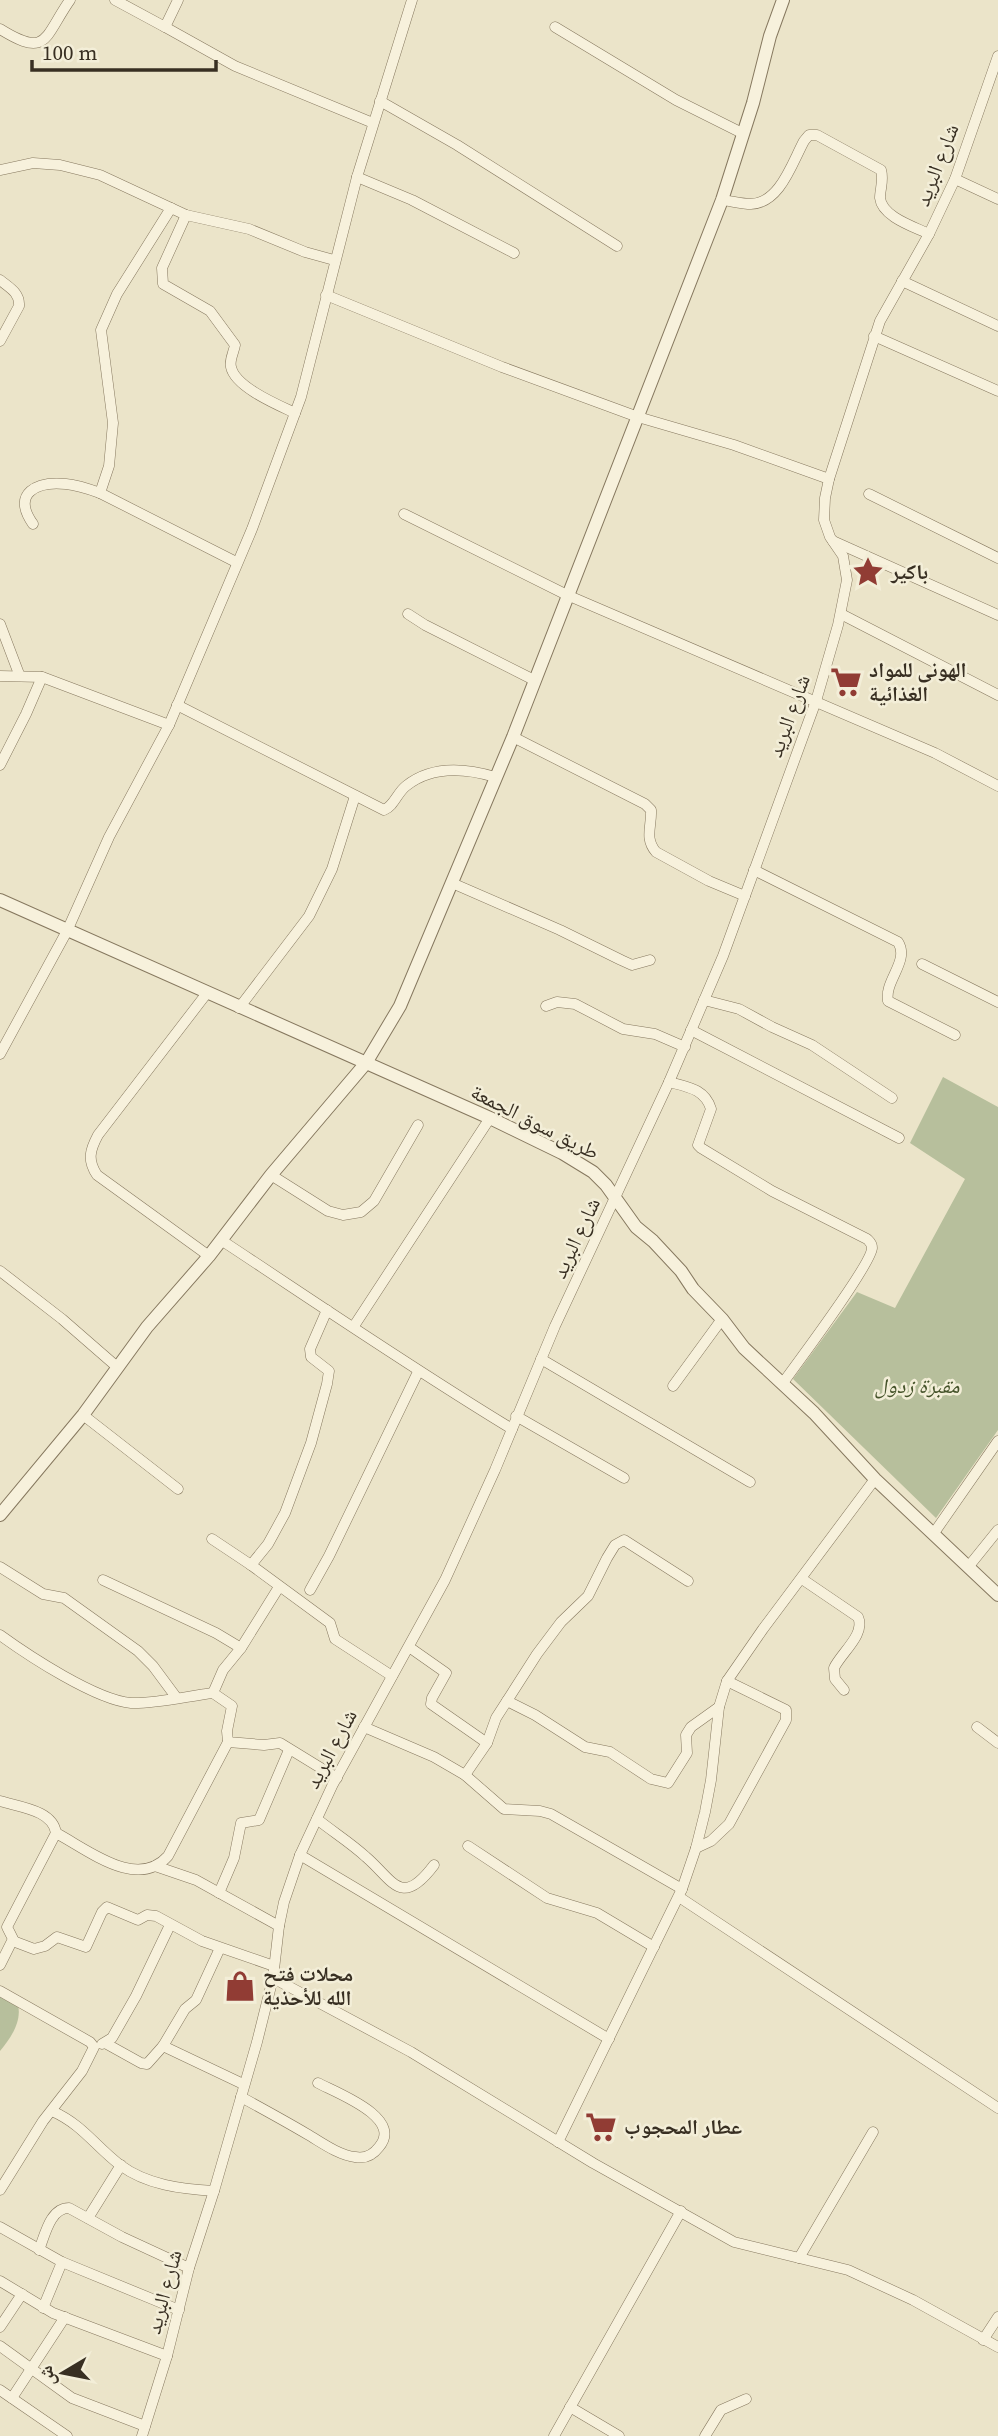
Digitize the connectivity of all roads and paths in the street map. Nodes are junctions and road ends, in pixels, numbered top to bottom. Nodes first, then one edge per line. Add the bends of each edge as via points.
1 (70, 0) edge
2 (115, 0) edge
3 (178, 0) edge
4 (412, 0) edge
5 (783, 0) edge
6 (165, 27) junction
7 (555, 27) dead end
8 (0, 29) edge
9 (998, 56) edge
10 (380, 101) junction
11 (373, 123) junction
12 (742, 133) junction
13 (0, 170) edge
14 (356, 177) junction
15 (956, 179) junction
16 (998, 199) edge
17 (722, 200) junction
18 (171, 208) junction
19 (186, 215) junction
20 (929, 234) junction
21 (617, 246) dead end
22 (514, 253) dead end
23 (334, 260) junction
24 (0, 280) edge
25 (902, 281) junction
26 (326, 295) junction
27 (998, 326) edge
28 (874, 336) junction
29 (0, 341) edge
30 (998, 391) edge
31 (295, 413) junction
32 (638, 417) junction
33 (830, 479) junction
34 (100, 493) junction
35 (869, 494) dead end
36 (404, 514) dead end
37 (33, 524) dead end
38 (833, 541) junction
39 (998, 558) edge
40 (236, 562) junction
41 (567, 595) junction
42 (408, 614) dead end
43 (841, 614) junction
44 (998, 615) edge
45 (0, 624) edge
46 (19, 674) junction
47 (0, 676) edge
48 (42, 677) junction
49 (534, 680) junction
50 (998, 695) edge
51 (816, 701) junction
52 (177, 705) junction
53 (169, 724) junction
54 (513, 737) junction
55 (0, 765) edge
56 (495, 777) junction
57 (998, 786) edge
58 (355, 796) junction
59 (754, 870) junction
60 (452, 883) junction
61 (745, 896) junction
62 (0, 900) edge
63 (67, 931) junction
64 (650, 960) dead end
65 (922, 964) dead end
66 (207, 993) junction
67 (704, 1000) junction
68 (998, 1002) edge
69 (546, 1006) dead end
70 (239, 1008) junction
71 (691, 1030) junction
72 (955, 1035) dead end
73 (685, 1046) junction
74 (0, 1054) edge
75 (366, 1063) junction
76 (669, 1082) junction
77 (892, 1098) dead end
78 (490, 1118) junction
79 (418, 1125) dead end
80 (899, 1138) dead end
81 (271, 1175) junction
82 (616, 1199) junction
83 (222, 1240) junction
84 (209, 1256) junction
85 (0, 1271) edge
86 (327, 1310) junction
87 (722, 1319) junction
88 (354, 1326) junction
89 (541, 1359) junction
90 (116, 1366) junction
91 (418, 1372) junction
92 (782, 1384) junction
93 (673, 1386) dead end
94 (83, 1415) junction
95 (516, 1416) junction
96 (512, 1429) junction
97 (998, 1441) edge
98 (624, 1478) dead end
99 (874, 1479) junction
100 (750, 1482) dead end
101 (178, 1489) dead end
102 (0, 1515) edge
103 (998, 1530) edge
104 (933, 1533) junction
105 (212, 1539) dead end
106 (251, 1565) junction
107 (970, 1566) junction
108 (0, 1567) edge
109 (103, 1580) dead end
110 (802, 1580) junction
111 (688, 1581) dead end
112 (279, 1587) junction
113 (310, 1590) dead end
114 (998, 1595) edge
115 (0, 1635) edge
116 (409, 1647) junction
117 (241, 1648) junction
118 (392, 1676) junction
119 (727, 1681) junction
120 (844, 1690) dead end
121 (213, 1693) junction
122 (176, 1697) junction
123 (507, 1701) junction
124 (719, 1707) junction
125 (364, 1727) junction
126 (976, 1727) dead end
127 (228, 1741) junction
128 (487, 1743) junction
129 (998, 1743) edge
130 (289, 1750) junction
131 (465, 1775) junction
132 (337, 1778) junction
133 (0, 1801) edge
134 (317, 1819) junction
135 (56, 1833) junction
136 (468, 1846) dead end
137 (696, 1848) junction
138 (300, 1855) junction
139 (434, 1865) dead end
140 (155, 1866) junction
141 (219, 1893) junction
142 (680, 1893) junction
143 (170, 1924) junction
144 (279, 1926) junction
145 (13, 1941) junction
146 (654, 1947) junction
147 (220, 1948) junction
148 (0, 1965) edge
149 (274, 1966) junction
150 (273, 1978) junction
151 (0, 1991) edge
152 (609, 2039) junction
153 (105, 2043) junction
154 (163, 2046) junction
155 (94, 2047) junction
156 (318, 2083) dead end
157 (243, 2084) junction
158 (241, 2097) junction
159 (998, 2108) edge
160 (52, 2111) junction
161 (873, 2132) dead end
162 (558, 2142) junction
163 (121, 2165) junction
164 (0, 2190) edge
165 (214, 2191) junction
166 (681, 2211) junction
167 (89, 2218) junction
168 (0, 2227) edge
169 (39, 2250) junction
170 (799, 2258) junction
171 (62, 2262) junction
172 (189, 2268) junction
173 (0, 2281) edge
174 (22, 2294) junction
175 (43, 2308) junction
176 (179, 2310) junction
177 (998, 2317) edge
178 (65, 2318) junction
179 (0, 2327) edge
180 (983, 2340) junction
181 (0, 2346) edge
182 (998, 2347) edge
183 (167, 2356) junction
184 (31, 2368) junction
185 (0, 2390) edge
186 (12, 2398) junction
187 (746, 2399) dead end
188 (570, 2407) junction
189 (144, 2431) edge
190 (607, 2432) edge
191 (67, 2436) edge
192 (554, 2436) edge
193 (619, 2436) edge
194 (705, 2436) edge

1 - 8 street via 43,42 27,43
2 - 6 street
3 - 6 street
4 - 10 street
5 - 12 street
6 - 11 street via 234,66
7 - 12 street via 676,100
9 - 15 street, شارع البريد
10 - 11 street
10 - 21 street
11 - 14 street
12 - 17 street
13 - 18 street via 33,163 60,165 100,174
14 - 22 street via 412,200
14 - 23 street
15 - 16 street
15 - 20 street, شارع البريد
17 - 20 street via 751,204 775,193 804,141 817,135 881,170 884,208
17 - 32 street
18 - 19 street
18 - 34 street via 117,294 101,330 113,423 109,466
19 - 23 street via 250,229
19 - 31 street via 162,268 163,284 210,311 222,325 235,345 231,371 240,381
20 - 25 street, شارع البريد
23 - 26 street
24 - 29 street via 17,293 19,306
25 - 27 street
25 - 28 street, شارع البريد
26 - 31 street
26 - 32 street
28 - 30 street
28 - 33 street, شارع البريد
31 - 40 street
32 - 33 street
32 - 41 street
33 - 38 street, شارع البريد via 824,510
34 - 37 street via 66,484 36,486 23,502
34 - 40 street
35 - 39 street
36 - 41 street
38 - 43 street, شارع البريد via 843,556 847,580
38 - 44 street
40 - 52 street
41 - 49 street
41 - 51 street
42 - 49 street
43 - 50 street
43 - 51 street, شارع البريد
45 - 46 street
46 - 47 street
46 - 48 street
48 - 53 street
48 - 55 street
49 - 54 street
51 - 57 street
51 - 59 street, شارع البريد
52 - 53 street
52 - 58 street
53 - 63 street via 108,837
54 - 56 street
54 - 61 street via 645,804 651,810 648,835 656,852
56 - 58 street via 453,769 434,772 408,784 387,810
56 - 60 street
58 - 70 street via 332,869 309,916
59 - 61 street, شارع البريد
59 - 72 street via 898,942 902,954 888,1002
60 - 64 street via 621,960 632,964
60 - 75 street via 400,1006
61 - 67 street, شارع البريد
62 - 63 street, طريق سوق الجمعة
63 - 66 street, طريق سوق الجمعة
63 - 74 street
65 - 68 street
66 - 70 street, طريق سوق الجمعة
66 - 84 street via 98,1135 89,1158 97,1175
67 - 71 street, شارع البريد
67 - 77 street via 739,1009 812,1045
69 - 73 street via 575,1004 623,1029 655,1034
70 - 75 street, طريق سوق الجمعة
71 - 73 street, شارع البريد
71 - 80 street
73 - 76 street, شارع البريد
75 - 78 street, طريق سوق الجمعة
75 - 81 street
76 - 82 street, شارع البريد
76 - 92 street via 697,1090 708,1099 711,1109 699,1137 701,1148 738,1173 871,1243 872,1251 859,1274
78 - 82 street, طريق سوق الجمعة via 579,1163
78 - 88 street
79 - 81 street via 374,1201 361,1212 343,1215 328,1210
81 - 83 street
82 - 87 street, طريق سوق الجمعة via 636,1227
82 - 89 street, شارع البريد
83 - 84 street
83 - 86 street
84 - 90 street
85 - 90 street
86 - 88 street
86 - 106 street via 310,1349 311,1357 329,1371 311,1443 285,1513
87 - 92 street, طريق سوق الجمعة via 744,1348
87 - 93 street
88 - 91 street
89 - 95 street, شارع البريد
89 - 100 street
90 - 94 street
91 - 96 street
91 - 113 street
92 - 99 street, طريق سوق الجمعة
94 - 101 street
94 - 102 street
95 - 96 street, شارع البريد
95 - 98 street
96 - 116 street, شارع البريد via 445,1580
97 - 104 street
99 - 104 street, طريق سوق الجمعة
99 - 110 street
103 - 107 street
104 - 107 street, طريق سوق الجمعة
105 - 106 street
106 - 112 street
107 - 114 street, طريق سوق الجمعة
108 - 122 street via 43,1594 64,1598 138,1651
109 - 117 street
110 - 119 street
110 - 120 street via 861,1621 834,1668 835,1679
111 - 123 street via 619,1541 588,1596 561,1622
112 - 117 street
112 - 118 street via 330,1623 335,1639
115 - 122 street via 83,1685 122,1701
116 - 118 street, شارع البريد
116 - 128 street via 446,1673 431,1704
117 - 121 street via 223,1670
118 - 125 street, شارع البريد
119 - 124 street
119 - 137 street via 786,1710 786,1720 729,1824
121 - 122 street
121 - 127 street via 232,1706
123 - 124 street via 585,1747 610,1752 651,1779 668,1783 687,1753 686,1735 691,1727
123 - 128 street
124 - 137 street via 711,1780
125 - 131 street
125 - 132 street, شارع البريد
126 - 129 street
127 - 130 street via 280,1743
127 - 140 street via 168,1856
128 - 131 street
130 - 132 street
130 - 141 street via 259,1820 241,1823 234,1858
131 - 142 street via 504,1809 551,1814
132 - 134 street, شارع البريد
133 - 135 street via 47,1816
134 - 138 street, شارع البريد
134 - 139 street via 362,1853 392,1884 413,1885
135 - 140 street via 120,1867
135 - 145 street via 7,1927
136 - 146 street via 547,1898 597,1913
137 - 142 street
138 - 144 street, شارع البريد
138 - 152 street
140 - 141 street
141 - 144 street
142 - 146 street
142 - 159 street
143 - 145 street via 151,1915 138,1920 107,1907 86,1947 57,1937 34,1949
143 - 147 street
143 - 153 street via 136,1996
144 - 149 street, شارع البريد
145 - 148 street
146 - 152 street
147 - 149 street
147 - 154 street via 196,2000 185,2009
149 - 150 street, شارع البريد
150 - 157 street, شارع البريد
150 - 162 street via 411,2052
151 - 155 street
152 - 162 street
153 - 154 street via 147,2064
153 - 155 street
154 - 157 street
155 - 160 street
156 - 158 street via 363,2106 381,2122 384,2139 375,2151 364,2158 343,2154
157 - 158 street, شارع البريد
158 - 165 street, شارع البريد
160 - 163 street via 78,2125
160 - 164 street
161 - 170 street
162 - 166 street
163 - 165 street via 152,2182
163 - 167 street
165 - 172 street, شارع البريد
166 - 170 street via 734,2242
166 - 188 street
167 - 169 street via 69,2208 57,2211
167 - 172 street
168 - 169 street
169 - 171 street
170 - 180 street via 877,2282
171 - 175 street
171 - 176 street
172 - 176 street, شارع البريد
173 - 174 street
174 - 175 street
174 - 179 street
175 - 178 street
176 - 183 street, شارع البريد
177 - 180 street
178 - 183 street
178 - 184 street
180 - 182 street
181 - 184 street
183 - 189 street, شارع البريد
184 - 186 street
184 - 189 street via 72,2398
185 - 186 street
186 - 191 street
187 - 194 street via 721,2410
188 - 190 street
188 - 192 street
190 - 193 street

